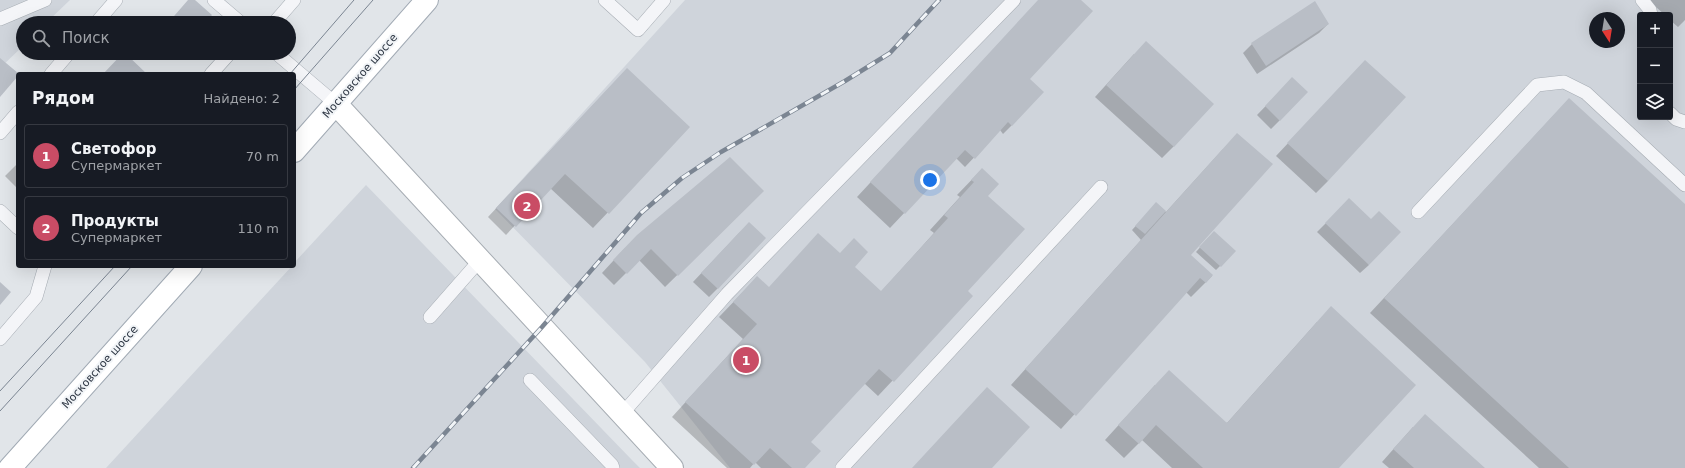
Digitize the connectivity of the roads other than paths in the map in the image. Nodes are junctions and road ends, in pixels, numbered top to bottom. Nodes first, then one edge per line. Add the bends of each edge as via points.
1 (45, 0) edge
2 (116, 0) edge
3 (214, 0) edge
4 (294, 0) edge
5 (426, 0) edge
6 (605, 0) edge
7 (664, 0) edge
8 (1014, 0) edge
9 (1642, 0) edge
10 (1650, 12) edge
11 (102, 16) edge
12 (233, 16) edge
13 (280, 16) edge
14 (0, 19) edge
15 (64, 60) edge
16 (224, 60) edge
17 (284, 60) edge
18 (53, 72) edge
19 (213, 72) edge
20 (336, 104) junction
21 (16, 114) edge
22 (1673, 115) edge
23 (1685, 122) edge
24 (0, 133) edge
25 (296, 149) edge
26 (1685, 185) edge
27 (1102, 187) dead end
28 (0, 211) edge
29 (1418, 212) dead end
30 (16, 226) edge
31 (480, 260) junction
32 (44, 268) edge
33 (189, 268) edge
34 (430, 317) dead end
35 (0, 339) edge
36 (530, 380) dead end
37 (622, 414) junction
38 (10, 468) edge
39 (613, 468) edge
40 (672, 468) edge
41 (842, 468) edge

1 - 14 lane
2 - 11 lane
3 - 12 lane
4 - 13 lane
5 - 20 main road, Московское шоссе
6 - 7 lane via 638,30
8 - 37 lane via 727,294
9 - 10 lane
15 - 18 lane
16 - 19 lane
17 - 20 lane
20 - 25 main road, Московское шоссе
20 - 31 main road
21 - 24 lane
22 - 23 lane
26 - 29 lane via 1586,93 1564,82 1537,85
27 - 41 lane
28 - 30 lane
31 - 34 lane
31 - 37 main road
32 - 35 lane via 36,296
33 - 38 main road, Московское шоссе
36 - 39 lane via 612,464
37 - 40 main road

